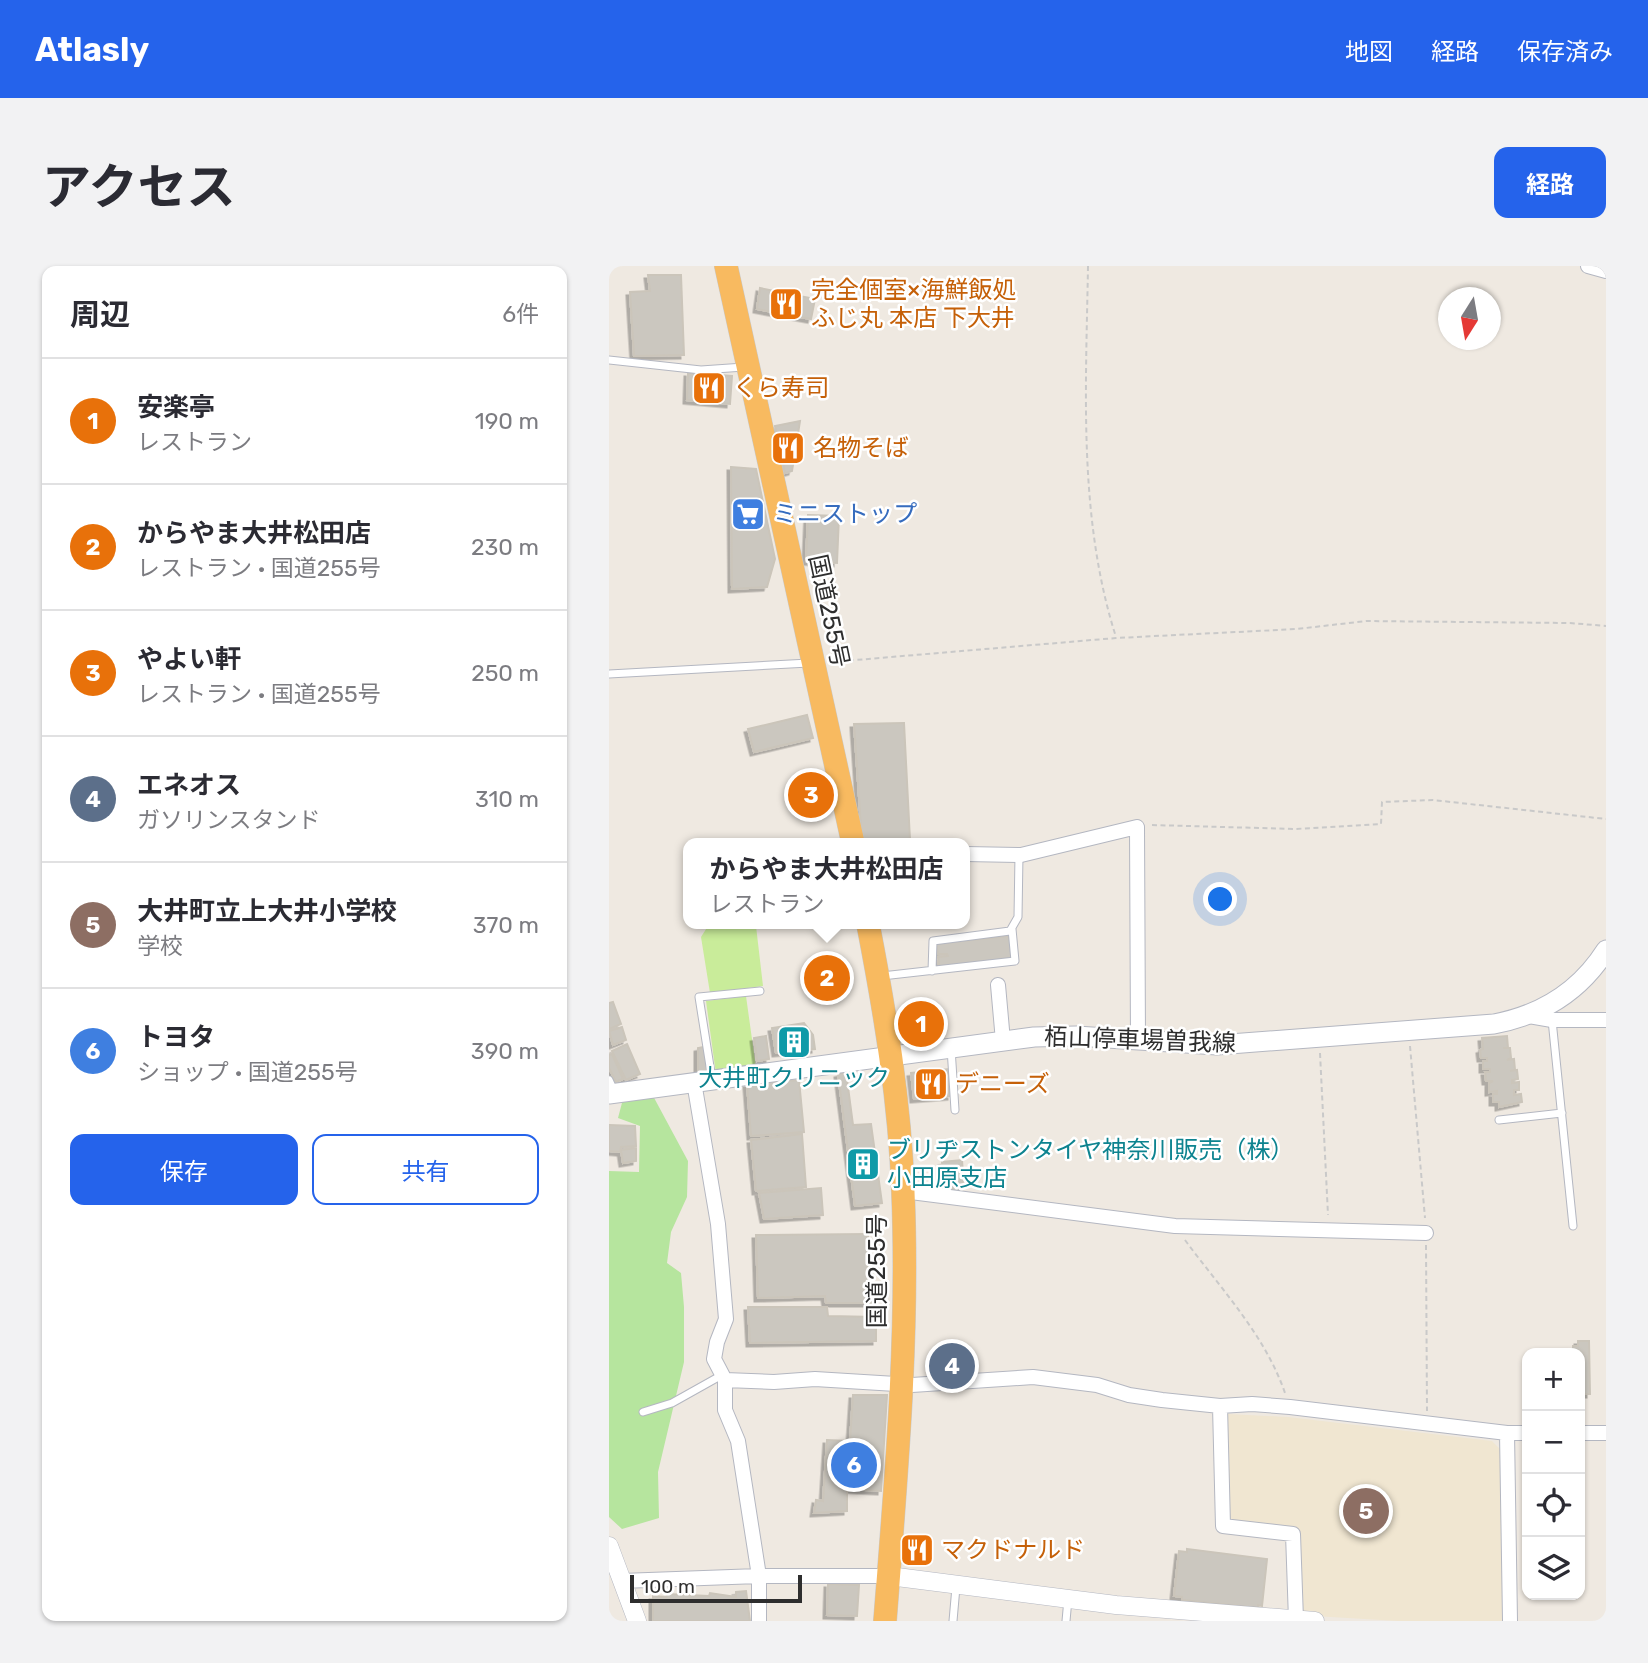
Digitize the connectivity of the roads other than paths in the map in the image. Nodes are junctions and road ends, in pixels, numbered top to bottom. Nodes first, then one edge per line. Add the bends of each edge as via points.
1 (726, 266) edge
2 (1588, 266) edge
3 (1606, 271) edge
4 (609, 360) edge
5 (749, 367) junction
6 (813, 663) junction
7 (609, 674) edge
8 (852, 838) edge
9 (970, 854) edge
10 (1019, 855) junction
11 (870, 929) edge
12 (1011, 929) junction
13 (1606, 950) edge
14 (932, 971) junction
15 (878, 977) junction
16 (998, 985) dead end
17 (760, 991) dead end
18 (1529, 1016) junction
19 (1552, 1020) junction
20 (1606, 1020) edge
21 (1003, 1041) junction
22 (1138, 1041) junction
23 (951, 1048) junction
24 (891, 1057) junction
25 (703, 1081) junction
26 (611, 1089) edge
27 (955, 1110) dead end
28 (1562, 1113) junction
29 (1499, 1120) dead end
30 (904, 1191) junction
31 (1573, 1226) dead end
32 (1426, 1233) dead end
33 (724, 1377) junction
34 (901, 1384) junction
35 (1220, 1406) junction
36 (643, 1412) dead end
37 (1507, 1433) junction
38 (1522, 1433) edge
39 (1585, 1433) edge
40 (1606, 1433) edge
41 (609, 1546) edge
42 (759, 1576) junction
43 (889, 1576) junction
44 (621, 1581) junction
45 (956, 1585) junction
46 (1068, 1598) junction
47 (1296, 1620) edge
48 (637, 1621) edge
49 (759, 1621) edge
50 (885, 1621) edge
51 (953, 1621) edge
52 (1066, 1621) edge
53 (1315, 1621) edge
54 (1510, 1621) edge

1 - 5 highway, 国道255号
2 - 3 street
4 - 5 lane via 701,370
5 - 6 highway, 国道255号
6 - 7 lane
6 - 8 highway, 国道255号
9 - 10 street
10 - 12 lane via 1018,917
10 - 22 street via 1137,827
11 - 15 highway, 国道255号
12 - 14 lane via 933,941
12 - 14 lane via 1015,961
13 - 18 main road, 栢山停車場曽我線 via 1591,972 1562,998
14 - 15 lane
15 - 24 highway, 国道255号
16 - 21 street
17 - 25 lane via 699,998
18 - 19 street
18 - 22 main road, 栢山停車場曽我線 via 1494,1024 1217,1045
19 - 20 street
19 - 28 lane
21 - 22 main road, 栢山停車場曽我線 via 1053,1035
21 - 23 main road, 栢山停車場曽我線
23 - 24 main road, 栢山停車場曽我線
23 - 27 lane
24 - 25 main road, 栢山停車場曽我線
24 - 30 highway, 国道255号
25 - 26 main road, 栢山停車場曽我線
25 - 33 street via 726,1319 715,1359
28 - 29 lane
28 - 31 lane
30 - 32 street via 1175,1226
30 - 34 highway, 国道255号
33 - 34 street
33 - 36 lane
33 - 42 street via 725,1410 738,1441
34 - 35 street via 1047,1378 1129,1395
34 - 43 highway, 国道255号
35 - 37 street via 1290,1407
35 - 47 street via 1223,1526 1293,1534
37 - 38 street
37 - 54 street
39 - 40 street
41 - 44 street
42 - 43 street
42 - 44 street
42 - 49 street
43 - 45 street
43 - 50 highway, 国道255号
44 - 48 street
45 - 46 street
45 - 51 lane
46 - 47 street
46 - 52 lane
47 - 53 street

